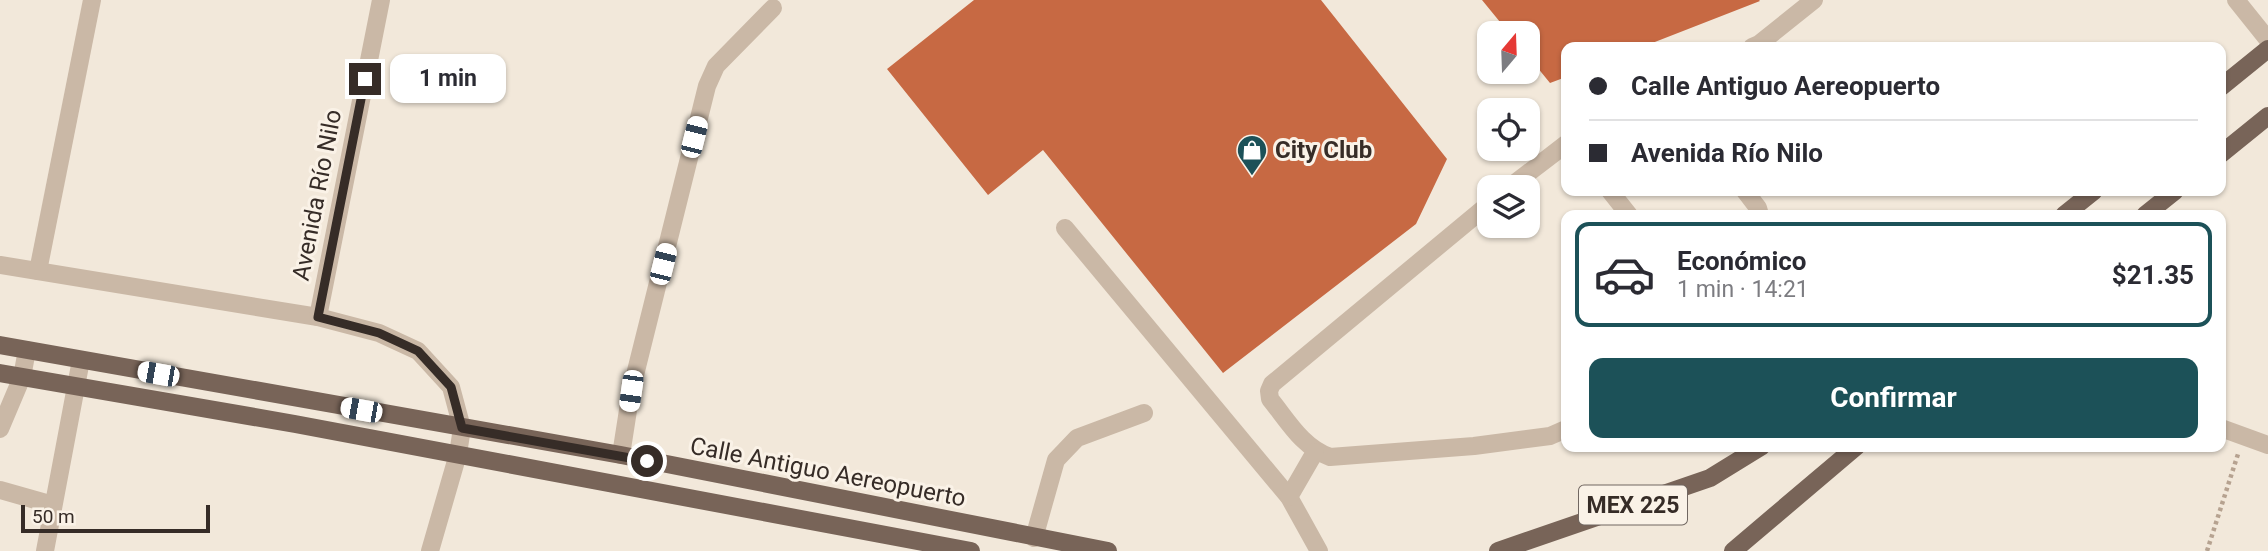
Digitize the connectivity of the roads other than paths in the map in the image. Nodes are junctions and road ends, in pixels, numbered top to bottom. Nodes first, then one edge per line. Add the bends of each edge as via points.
1 (92, 0) edge
2 (381, 0) edge
3 (1814, 0) edge
4 (2236, 0) edge
5 (773, 8) dead end
6 (2268, 40) edge
7 (1762, 42) edge
8 (2268, 48) edge
9 (2226, 83) edge
10 (2268, 116) edge
11 (1561, 148) edge
12 (2226, 150) edge
13 (1526, 175) edge
14 (1614, 196) edge
15 (1749, 196) edge
16 (2088, 196) edge
17 (2169, 196) edge
18 (1625, 210) edge
19 (1761, 210) edge
20 (2069, 210) edge
21 (2150, 210) edge
22 (1477, 214) edge
23 (1065, 228) dead end
24 (0, 265) edge
25 (38, 271) junction
26 (318, 317) junction
27 (0, 345) edge
28 (27, 350) junction
29 (81, 360) junction
30 (0, 373) edge
31 (22, 377) junction
32 (77, 386) junction
33 (1144, 412) dead end
34 (462, 428) junction
35 (0, 429) edge
36 (2226, 430) edge
37 (1561, 431) edge
38 (2268, 446) edge
39 (1315, 452) junction
40 (1752, 452) edge
41 (1850, 452) edge
42 (458, 454) junction
43 (621, 456) junction
44 (0, 490) edge
45 (1289, 498) junction
46 (53, 505) junction
47 (1034, 538) junction
48 (45, 551) edge
49 (430, 551) edge
50 (971, 551) edge
51 (1108, 551) edge
52 (1320, 551) edge
53 (1498, 551) edge
54 (1733, 551) edge

1 - 25 street
2 - 26 street, Avenida Río Nilo
3 - 7 street
4 - 6 street
5 - 43 street via 716,66 707,86 631,391
8 - 9 main road
10 - 12 main road
11 - 13 street
14 - 18 street
15 - 19 street
16 - 20 main road
17 - 21 main road
22 - 39 street via 1272,384 1270,399
23 - 45 street
24 - 25 street
25 - 26 street
26 - 34 street via 379,333 418,351 451,387
27 - 28 main road, Calle Antiguo Aereopuerto
28 - 29 main road, Calle Antiguo Aereopuerto
28 - 31 street
29 - 32 street
29 - 34 main road, Calle Antiguo Aereopuerto
30 - 31 main road, Calle Antiguo Aereopuerto
31 - 32 main road, Calle Antiguo Aereopuerto
31 - 35 street
32 - 42 main road, Calle Antiguo Aereopuerto
32 - 46 street
33 - 47 street via 1076,438 1056,460
34 - 42 street
34 - 43 main road, Calle Antiguo Aereopuerto
36 - 38 street
37 - 39 street via 1474,446 1330,457
39 - 45 street
40 - 53 main road, MEX 225 via 1710,478
41 - 54 main road
42 - 49 street
42 - 50 main road, Calle Antiguo Aereopuerto
43 - 47 main road, Calle Antiguo Aereopuerto
44 - 46 street
45 - 52 street
46 - 48 street
47 - 51 main road, Calle Antiguo Aereopuerto

